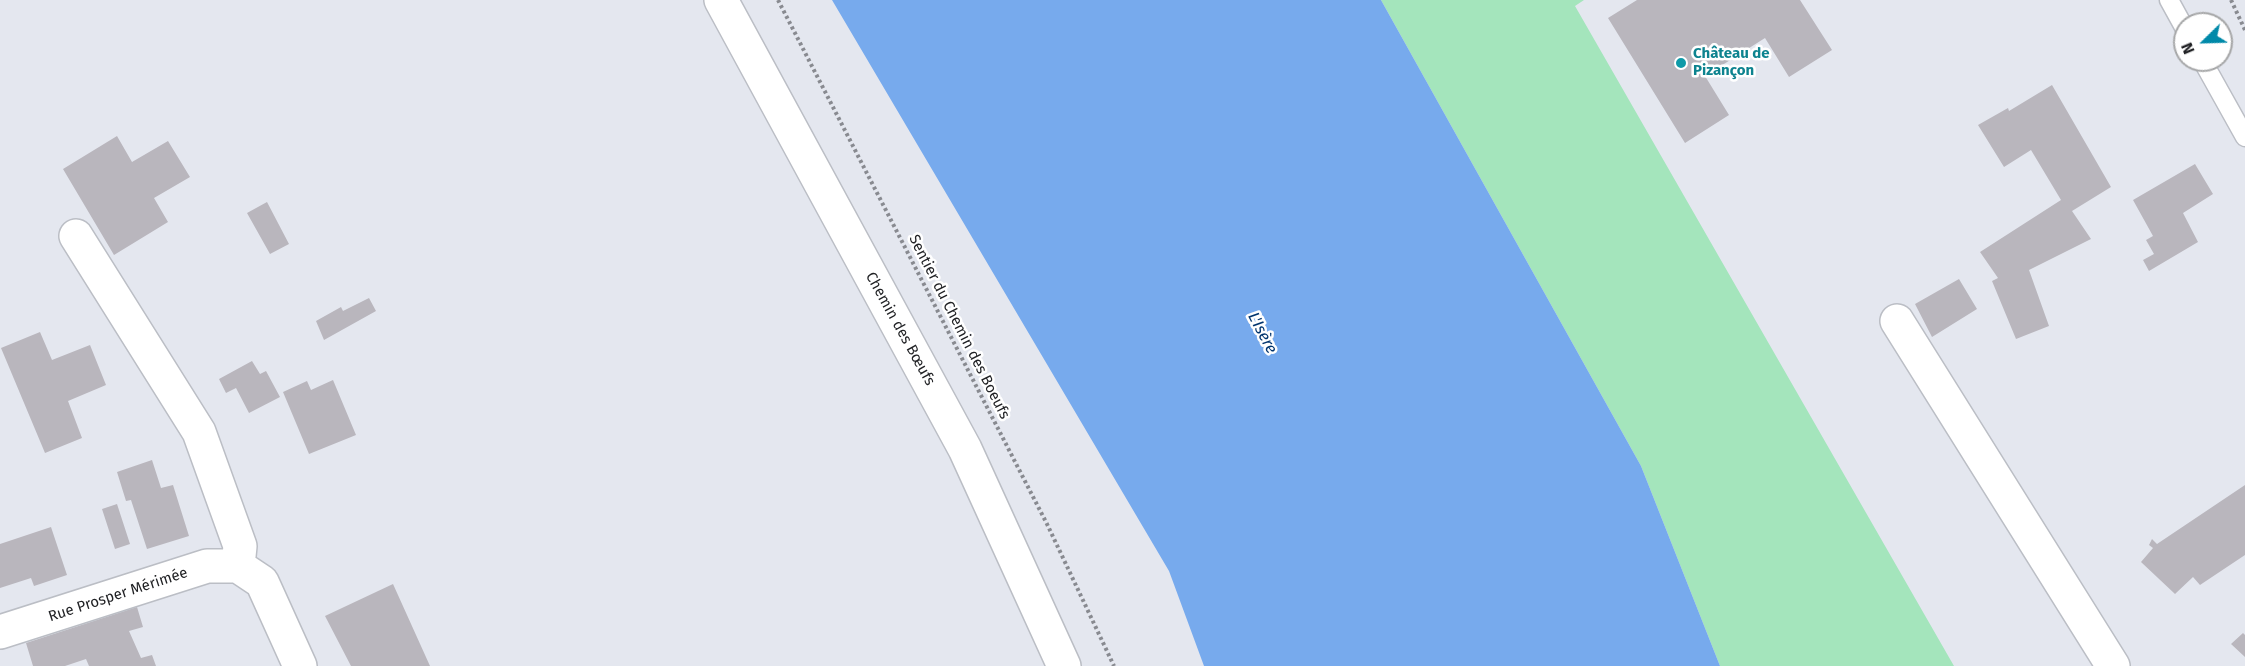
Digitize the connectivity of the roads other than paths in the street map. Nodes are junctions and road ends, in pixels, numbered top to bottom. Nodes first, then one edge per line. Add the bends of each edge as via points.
1 (721, 0) edge
2 (2209, 72) edge
3 (2245, 137) edge
4 (76, 236) dead end
5 (1898, 321) dead end
6 (238, 566) junction
7 (0, 632) edge
8 (300, 666) edge
9 (1064, 666) edge
10 (2113, 666) edge

1 - 9 street, Chemin des Bœufs via 965,449
2 - 3 lane
4 - 6 street via 199,432 240,546
5 - 10 street
6 - 7 street, Rue Prosper Mérimée via 207,566
6 - 8 street via 262,582

